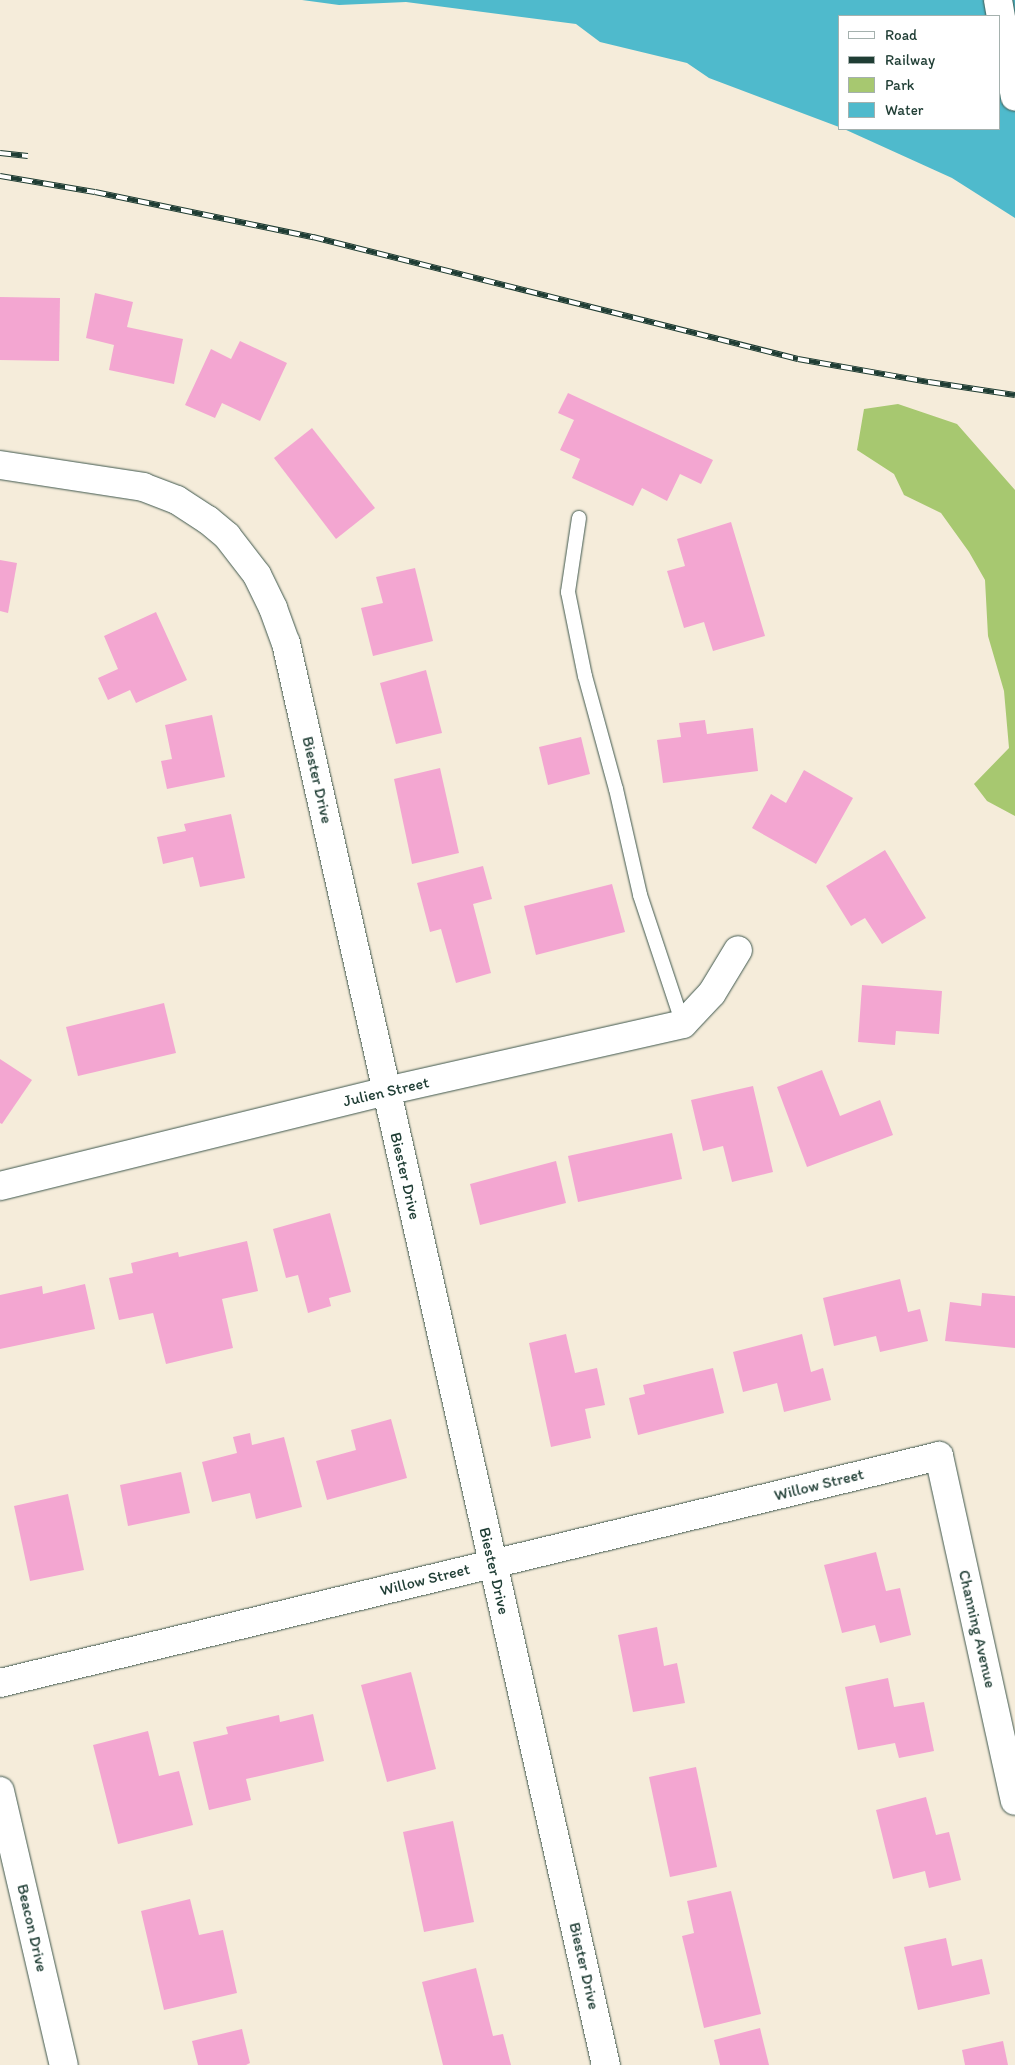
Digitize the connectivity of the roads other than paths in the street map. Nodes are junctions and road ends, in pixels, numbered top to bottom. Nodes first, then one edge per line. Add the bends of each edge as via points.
1 (998, 0) edge
2 (1015, 97) edge
3 (0, 465) edge
4 (580, 518) dead end
5 (738, 950) dead end
6 (683, 1024) junction
7 (386, 1091) junction
8 (0, 1186) edge
9 (938, 1456) joint
10 (492, 1564) junction
11 (0, 1683) edge
12 (0, 1791) edge
13 (1015, 1801) edge
14 (64, 2065) edge
15 (606, 2065) edge

1 - 2 street
3 - 7 street, Biester Drive via 143,487 177,500 227,536 257,574 286,643
4 - 6 lane via 568,592 585,676 616,789 640,895
5 - 6 street via 712,993
6 - 7 street, Julien Street
7 - 8 street, Julien Street
7 - 10 street, Biester Drive
9 - 10 street, Willow Street
9 - 13 street, Channing Avenue
10 - 11 street, Willow Street
10 - 15 street, Biester Drive
12 - 14 street, Beacon Drive

